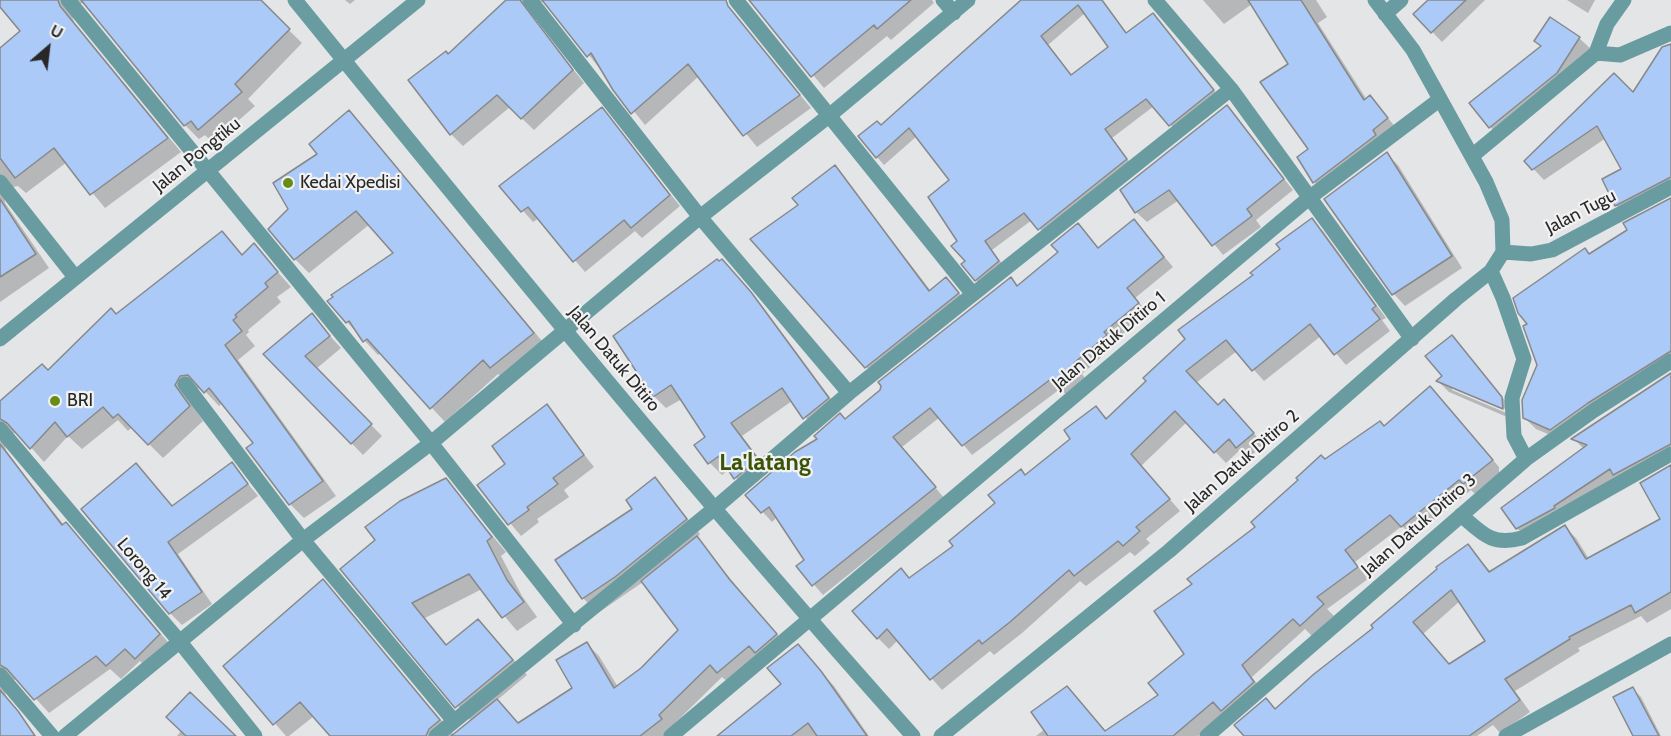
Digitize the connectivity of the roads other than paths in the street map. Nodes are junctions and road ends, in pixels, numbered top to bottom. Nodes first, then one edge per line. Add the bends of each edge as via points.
1 (68, 0) edge
2 (295, 0) edge
3 (418, 0) edge
4 (530, 0) edge
5 (736, 0) edge
6 (943, 0) edge
7 (968, 0) edge
8 (1155, 0) edge
9 (1375, 0) edge
10 (1401, 0) edge
11 (1623, 0) edge
12 (954, 13) junction
13 (1385, 14) junction
14 (1671, 33) edge
15 (1596, 53) junction
16 (344, 61) junction
17 (1231, 89) junction
18 (1439, 100) junction
19 (830, 115) junction
20 (1472, 156) junction
21 (209, 172) junction
22 (0, 182) edge
23 (1671, 187) edge
24 (1309, 198) junction
25 (700, 217) junction
26 (1503, 252) junction
27 (1491, 271) junction
28 (75, 277) junction
29 (972, 293) junction
30 (564, 330) junction
31 (0, 339) edge
32 (1412, 339) junction
33 (1671, 361) edge
34 (185, 384) dead end
35 (849, 393) junction
36 (0, 429) edge
37 (431, 444) junction
38 (1671, 454) edge
39 (1526, 459) junction
40 (715, 508) junction
41 (1461, 515) junction
42 (303, 540) junction
43 (809, 620) junction
44 (574, 625) junction
45 (180, 642) junction
46 (1671, 644) edge
47 (0, 675) edge
48 (454, 721) junction
49 (52, 736) edge
50 (65, 736) edge
51 (255, 736) edge
52 (436, 736) edge
53 (671, 736) edge
54 (913, 736) edge
55 (941, 736) edge
56 (1206, 736) edge
57 (1506, 736) edge

1 - 21 street
2 - 16 street, Jalan Datuk Ditiro
3 - 16 street, Jalan Pongtiku
4 - 25 street
5 - 19 street
6 - 12 street
7 - 12 street
8 - 17 street
9 - 13 street
10 - 13 street
11 - 15 street via 1603,32
12 - 19 street
13 - 18 street via 1413,50
14 - 15 street via 1620,56
15 - 20 street
16 - 21 street, Jalan Pongtiku
16 - 30 street, Jalan Datuk Ditiro
17 - 24 street
17 - 29 street
18 - 20 street
18 - 24 street, Jalan Datuk Ditiro 1
19 - 25 street
19 - 29 street
20 - 26 street via 1502,220
21 - 28 street, Jalan Pongtiku
21 - 37 street
22 - 28 street
23 - 26 street, Jalan Tugu via 1552,250 1531,254
24 - 32 street
24 - 43 street, Jalan Datuk Ditiro 1
25 - 30 street
25 - 35 street
26 - 27 street, Jalan Datuk Ditiro 2
27 - 32 street, Jalan Datuk Ditiro 2
27 - 39 street via 1524,359 1512,398 1514,436
28 - 31 street, Jalan Pongtiku
29 - 35 street
30 - 37 street
30 - 40 street, Jalan Datuk Ditiro
32 - 55 street, Jalan Datuk Ditiro 2 via 1169,551
33 - 39 street, Jalan Datuk Ditiro 3
34 - 42 street
35 - 40 street
36 - 45 street, Lorong 14
37 - 42 street
37 - 44 street
38 - 41 street via 1522,538 1488,538
39 - 41 street, Jalan Datuk Ditiro 3
40 - 43 street, Jalan Datuk Ditiro
40 - 44 street
41 - 56 street, Jalan Datuk Ditiro 3
42 - 45 street
42 - 48 street
43 - 53 street, Jalan Datuk Ditiro 1
43 - 54 street, Jalan Datuk Ditiro
44 - 48 street
45 - 50 street
45 - 51 street, Lorong 14
46 - 57 street
47 - 49 street
48 - 52 street

